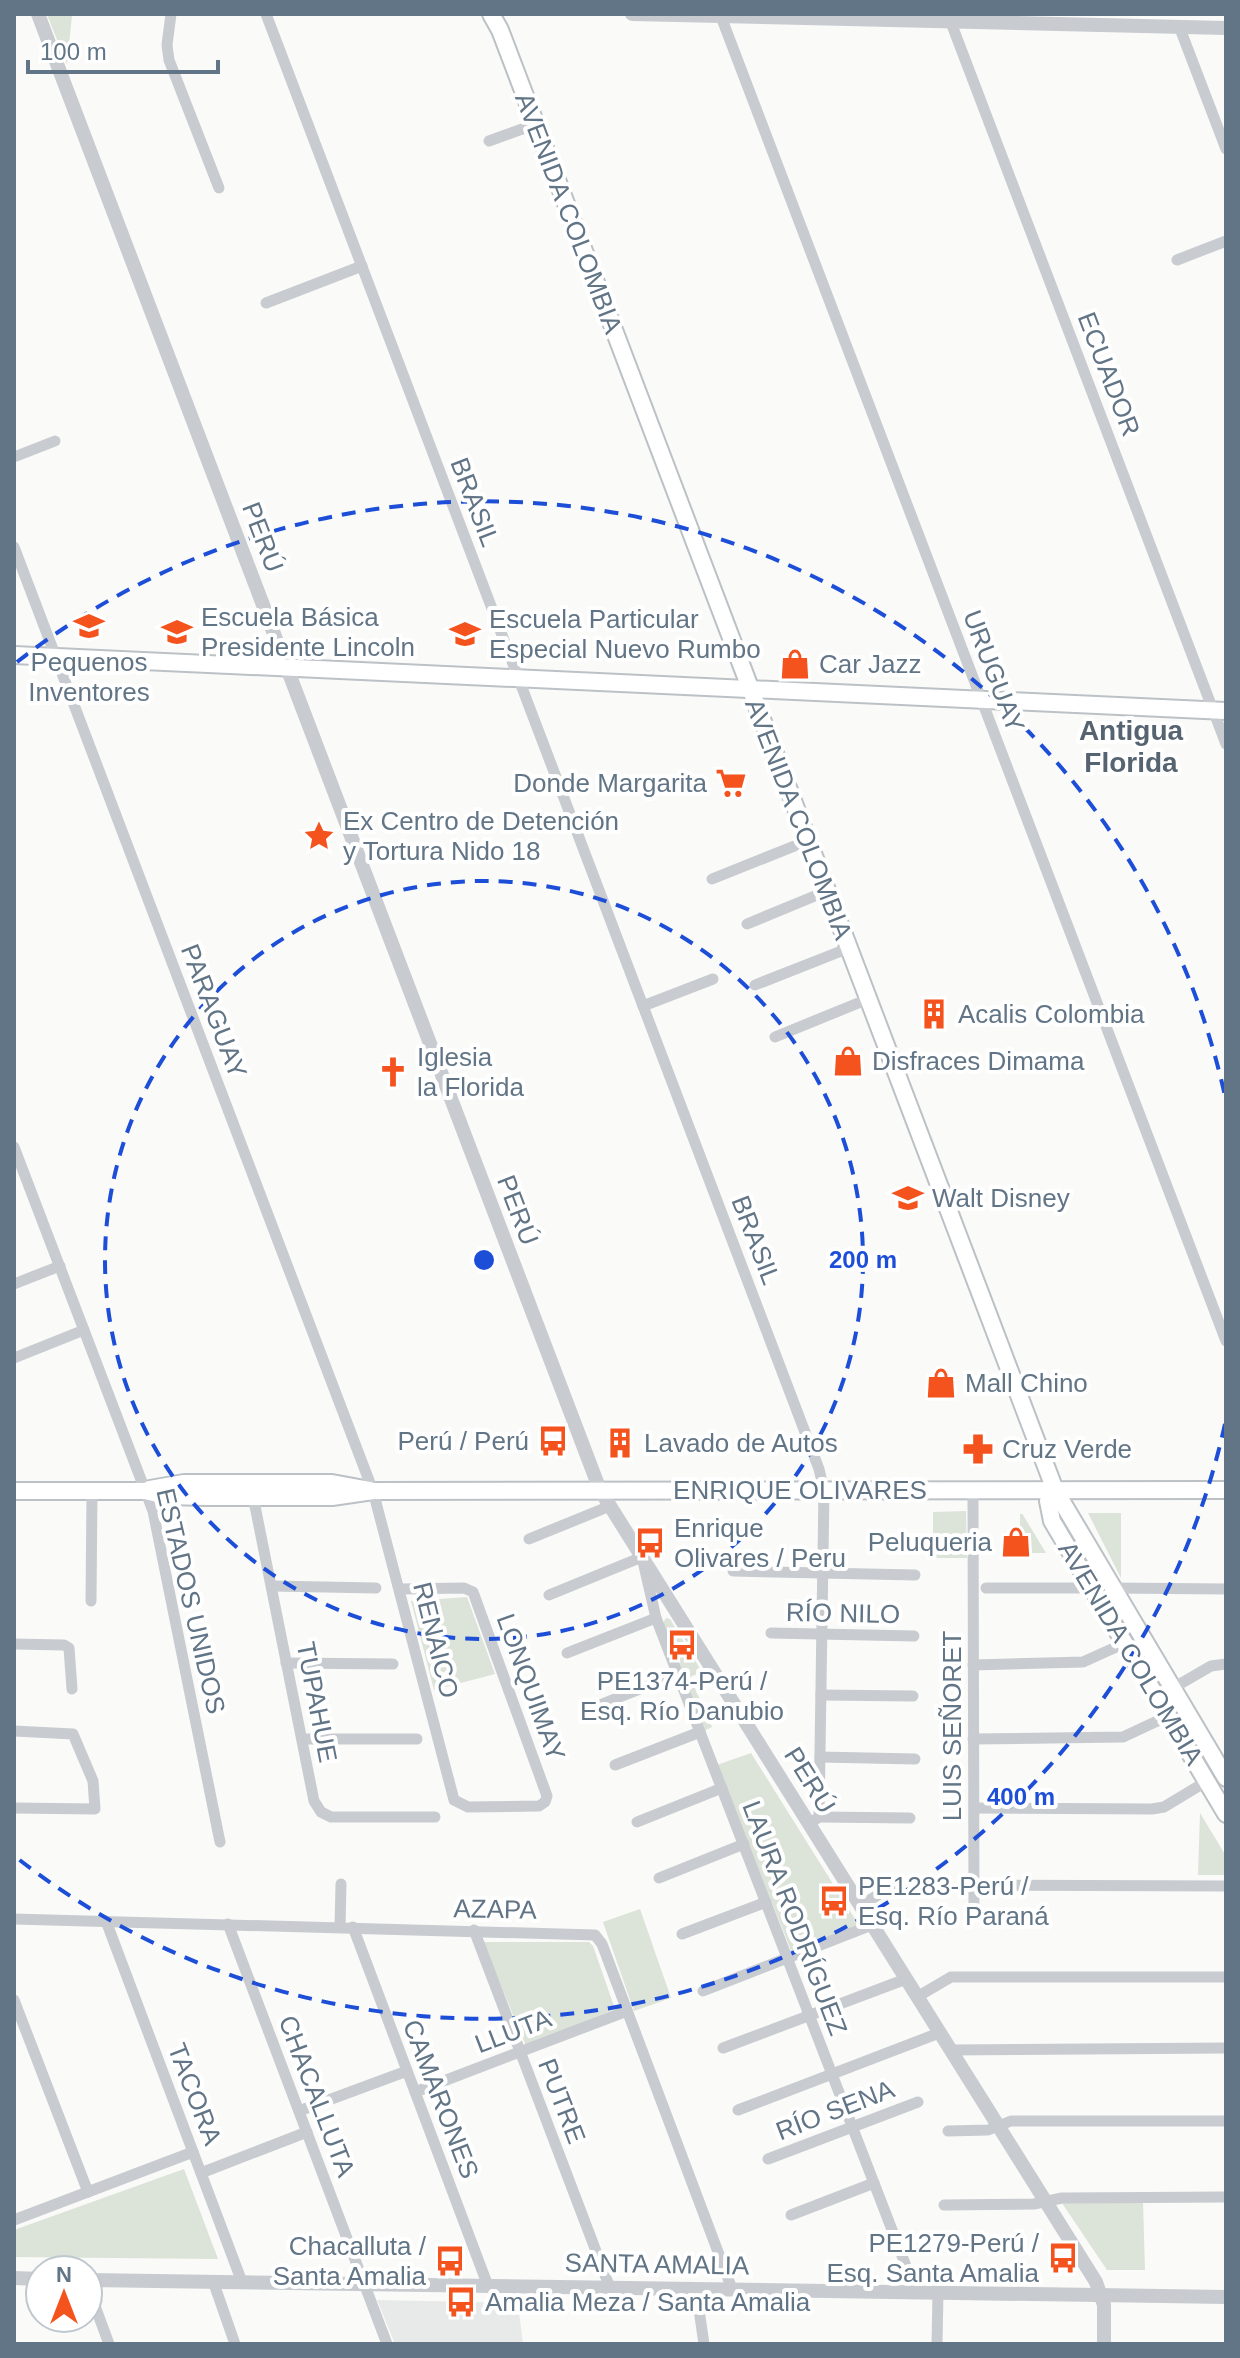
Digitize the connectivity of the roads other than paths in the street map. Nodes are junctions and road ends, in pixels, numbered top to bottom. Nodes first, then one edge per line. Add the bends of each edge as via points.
1 (38, 14) edge
2 (171, 14) edge
3 (266, 14) edge
4 (491, 14) edge
5 (632, 14) edge
6 (643, 14) edge
7 (720, 15) edge
8 (802, 16) edge
9 (876, 16) edge
10 (1062, 19) edge
11 (950, 20) junction
12 (1179, 26) junction
13 (1226, 28) edge
14 (536, 124) junction
15 (489, 141) dead end
16 (1226, 149) edge
17 (219, 188) dead end
18 (1226, 241) edge
19 (1177, 260) dead end
20 (362, 266) junction
21 (266, 303) dead end
22 (55, 441) dead end
23 (14, 457) edge
24 (14, 547) edge
25 (14, 655) edge
26 (56, 657) junction
27 (287, 668) junction
28 (519, 679) junction
29 (750, 689) junction
30 (982, 700) junction
31 (1220, 711) edge
32 (1226, 744) edge
33 (807, 841) junction
34 (712, 879) dead end
35 (827, 891) junction
36 (747, 924) dead end
37 (849, 948) junction
38 (713, 979) dead end
39 (755, 985) dead end
40 (868, 999) junction
41 (643, 1006) junction
42 (775, 1037) dead end
43 (14, 1147) edge
44 (60, 1266) junction
45 (14, 1284) edge
46 (84, 1330) junction
47 (1226, 1341) edge
48 (14, 1358) edge
49 (251, 1490) junction
50 (600, 1490) junction
51 (824, 1490) junction
52 (973, 1490) junction
53 (1055, 1490) junction
54 (1226, 1490) edge
55 (14, 1491) edge
56 (92, 1491) junction
57 (145, 1491) junction
58 (373, 1491) junction
59 (610, 1506) junction
60 (529, 1539) dead end
61 (642, 1557) junction
62 (733, 1571) dead end
63 (823, 1573) junction
64 (915, 1575) dead end
65 (272, 1586) junction
66 (376, 1588) dead end
67 (986, 1588) dead end
68 (1093, 1588) junction
69 (1114, 1588) junction
70 (401, 1589) junction
71 (1226, 1589) edge
72 (549, 1595) dead end
73 (91, 1601) dead end
74 (656, 1618) junction
75 (771, 1633) dead end
76 (822, 1634) junction
77 (914, 1636) dead end
78 (1125, 1643) junction
79 (14, 1644) edge
80 (567, 1653) dead end
81 (286, 1663) junction
82 (393, 1664) dead end
83 (1226, 1664) edge
84 (973, 1665) junction
85 (678, 1674) junction
86 (1173, 1688) junction
87 (72, 1689) dead end
88 (821, 1695) junction
89 (913, 1696) dead end
90 (592, 1708) dead end
91 (1168, 1716) junction
92 (14, 1731) edge
93 (700, 1732) junction
94 (302, 1739) junction
95 (417, 1739) dead end
96 (973, 1739) junction
97 (1221, 1756) edge
98 (820, 1757) junction
99 (915, 1759) dead end
100 (615, 1765) dead end
101 (1226, 1778) edge
102 (1207, 1781) junction
103 (722, 1788) junction
104 (547, 1796) joint
105 (14, 1808) edge
106 (974, 1808) junction
107 (1226, 1814) edge
108 (435, 1817) dead end
109 (910, 1818) dead end
110 (814, 1821) junction
111 (637, 1822) dead end
112 (220, 1842) dead end
113 (744, 1844) junction
114 (659, 1878) dead end
115 (899, 1882) dead end
116 (341, 1884) dead end
117 (974, 1885) junction
118 (1226, 1886) edge
119 (766, 1902) junction
120 (860, 1906) junction
121 (974, 1914) dead end
122 (14, 1919) edge
123 (106, 1921) junction
124 (228, 1924) junction
125 (872, 1925) junction
126 (340, 1927) junction
127 (353, 1927) junction
128 (474, 1930) junction
129 (682, 1934) dead end
130 (787, 1958) junction
131 (1226, 1977) edge
132 (906, 1979) junction
133 (703, 1991) dead end
134 (917, 1997) junction
135 (14, 2000) edge
136 (627, 2011) junction
137 (810, 2016) junction
138 (939, 2033) junction
139 (723, 2048) dead end
140 (1226, 2048) edge
141 (950, 2050) junction
142 (520, 2052) junction
143 (407, 2071) junction
144 (832, 2074) junction
145 (415, 2092) junction
146 (918, 2102) dead end
147 (738, 2110) dead end
148 (299, 2111) junction
149 (1226, 2121) edge
150 (852, 2126) junction
151 (998, 2126) junction
152 (948, 2131) dead end
153 (307, 2132) junction
154 (193, 2152) junction
155 (768, 2159) dead end
156 (201, 2173) junction
157 (874, 2183) junction
158 (88, 2192) junction
159 (1226, 2197) edge
160 (1045, 2202) junction
161 (944, 2205) dead end
162 (791, 2215) dead end
163 (14, 2220) edge
164 (104, 2280) edge
165 (213, 2281) junction
166 (242, 2282) junction
167 (365, 2284) junction
168 (488, 2286) junction
169 (610, 2288) junction
170 (696, 2289) junction
171 (732, 2289) junction
172 (916, 2292) junction
173 (938, 2292) junction
174 (1101, 2295) junction
175 (1226, 2297) edge
176 (235, 2344) edge
177 (387, 2344) edge
178 (704, 2344) edge
179 (937, 2344) edge
180 (1104, 2344) edge

1 - 27 street, PERÚ
2 - 17 street via 169,60
3 - 20 street, BRASIL
4 - 14 main road, AVENIDA COLOMBIA
5 - 6 street
6 - 7 street
7 - 8 street
7 - 30 street, URUGUAY
8 - 9 street
9 - 11 street
10 - 11 street
10 - 12 street
11 - 31 street, ECUADOR
12 - 13 street
12 - 16 street
14 - 15 street
14 - 29 main road, AVENIDA COLOMBIA
18 - 19 street
20 - 21 street
20 - 28 street, BRASIL
22 - 23 street
24 - 26 street, PARAGUAY
25 - 26 main road
26 - 27 main road
26 - 58 street, PARAGUAY
27 - 28 main road
27 - 50 street, PERÚ
28 - 29 main road
28 - 41 street, BRASIL
29 - 30 main road
29 - 33 main road, AVENIDA COLOMBIA
30 - 31 main road
30 - 47 street, URUGUAY
31 - 32 street, ECUADOR
33 - 34 street
33 - 35 main road, AVENIDA COLOMBIA
35 - 36 street
35 - 37 main road, AVENIDA COLOMBIA
37 - 39 street
37 - 40 main road, AVENIDA COLOMBIA
38 - 41 street
40 - 42 street
40 - 53 main road, AVENIDA COLOMBIA
41 - 51 street, BRASIL
43 - 44 street, ESTADOS UNIDOS
44 - 45 street
44 - 46 street, ESTADOS UNIDOS
46 - 48 street
46 - 57 street, ESTADOS UNIDOS
49 - 57 main road, ENRIQUE OLIVARES via 184,1483
49 - 58 main road, ENRIQUE OLIVARES via 342,1483
49 - 65 street, TUPAHUE
50 - 51 main road, ENRIQUE OLIVARES
50 - 58 main road, ENRIQUE OLIVARES
50 - 59 street, PERÚ
51 - 52 main road, ENRIQUE OLIVARES
51 - 63 street, BRASIL
52 - 53 main road, ENRIQUE OLIVARES
52 - 84 street, LUIS SEÑORET
53 - 54 main road, ENRIQUE OLIVARES
53 - 68 main road, AVENIDA COLOMBIA via 1048,1501 1050,1516
53 - 69 main road, AVENIDA COLOMBIA
55 - 56 main road, ENRIQUE OLIVARES
56 - 57 main road, ENRIQUE OLIVARES
56 - 73 street
57 - 112 street, ESTADOS UNIDOS
58 - 70 street, RENAICO
59 - 60 street
59 - 61 street, PERÚ
61 - 72 street
61 - 74 street, LAURA RODRÍGUEZ
61 - 110 street, PERÚ
62 - 63 street
63 - 64 street
63 - 76 street, BRASIL
65 - 66 street
65 - 81 street, TUPAHUE
67 - 68 street
68 - 78 main road, AVENIDA COLOMBIA
69 - 71 street
69 - 86 main road, AVENIDA COLOMBIA
70 - 104 street, LONQUIMAY via 473,1592
70 - 104 street, RENAICO via 454,1800 468,1807 539,1806
74 - 80 street
74 - 85 street, LAURA RODRÍGUEZ
75 - 76 street, RÍO NILO
76 - 77 street, RÍO NILO
76 - 88 street, BRASIL
78 - 84 street via 1083,1662
78 - 91 main road, AVENIDA COLOMBIA
79 - 87 street via 67,1646
81 - 82 street
81 - 94 street, TUPAHUE
83 - 86 street via 1211,1666
84 - 96 street, LUIS SEÑORET
85 - 90 street
85 - 93 street, LAURA RODRÍGUEZ
86 - 97 main road, AVENIDA COLOMBIA
88 - 89 street
88 - 98 street, BRASIL
91 - 96 street via 1123,1737
91 - 102 main road, AVENIDA COLOMBIA
92 - 105 street via 76,1737 93,1781 95,1809
93 - 100 street
93 - 103 street, LAURA RODRÍGUEZ
94 - 95 street
94 - 108 street, TUPAHUE via 314,1801 321,1812 331,1817
96 - 106 street, LUIS SEÑORET
97 - 101 main road, AVENIDA COLOMBIA
98 - 99 street
98 - 110 street, BRASIL
102 - 106 street via 1152,1809
102 - 107 main road, AVENIDA COLOMBIA
103 - 111 street
103 - 113 street, LAURA RODRÍGUEZ
106 - 117 street, LUIS SEÑORET
109 - 110 street
110 - 120 street, PERÚ
113 - 114 street
113 - 119 street, LAURA RODRÍGUEZ
115 - 120 street
116 - 126 street
117 - 118 street
117 - 121 street, LUIS SEÑORET
119 - 129 street
119 - 130 street, LAURA RODRÍGUEZ
120 - 125 street, PERÚ
122 - 123 street, AZAPA
123 - 124 street, AZAPA
123 - 154 street, TACORA
124 - 126 street, AZAPA
124 - 148 street, CHACALLUTA
125 - 130 street
125 - 132 street, PERÚ
126 - 127 street, AZAPA
127 - 128 street, AZAPA
127 - 143 street, CAMARONES
128 - 136 street, AZAPA via 595,1935
128 - 142 street, PUTRE
130 - 133 street
130 - 137 street, LAURA RODRÍGUEZ
131 - 134 street via 951,1977
132 - 134 street, PERÚ
132 - 137 street
134 - 138 street, PERÚ
135 - 158 street
136 - 142 street, LLUTA
136 - 171 street, AZAPA
137 - 139 street
137 - 144 street, LAURA RODRÍGUEZ
138 - 141 street, PERÚ
138 - 144 street
140 - 141 street
141 - 151 street, PERÚ
142 - 145 street, LLUTA
142 - 169 street, PUTRE
143 - 145 street, CAMARONES
143 - 148 street
144 - 147 street
144 - 150 street, LAURA RODRÍGUEZ
145 - 168 street, CAMARONES
146 - 150 street, RÍO SENA
148 - 153 street, CHACALLUTA
149 - 151 street via 1011,2121
150 - 155 street, RÍO SENA
150 - 157 street, LAURA RODRÍGUEZ
151 - 152 street
151 - 160 street, PERÚ
153 - 156 street
153 - 167 street, CHACALLUTA
154 - 156 street, TACORA
154 - 158 street
156 - 166 street, TACORA
157 - 162 street
157 - 172 street, LAURA RODRÍGUEZ
158 - 163 street
159 - 160 street
160 - 161 street
160 - 174 street, PERÚ
164 - 165 street, SANTA AMALIA
165 - 166 street, SANTA AMALIA
165 - 176 street
166 - 167 street, SANTA AMALIA
167 - 168 street, SANTA AMALIA
167 - 177 street, CHACALLUTA
168 - 169 street, SANTA AMALIA
169 - 170 street, SANTA AMALIA
170 - 171 street, SANTA AMALIA
170 - 178 street
171 - 172 street, SANTA AMALIA
172 - 173 street, SANTA AMALIA
173 - 174 street, SANTA AMALIA
173 - 179 street
174 - 175 street, SANTA AMALIA
174 - 180 street, PERÚ

